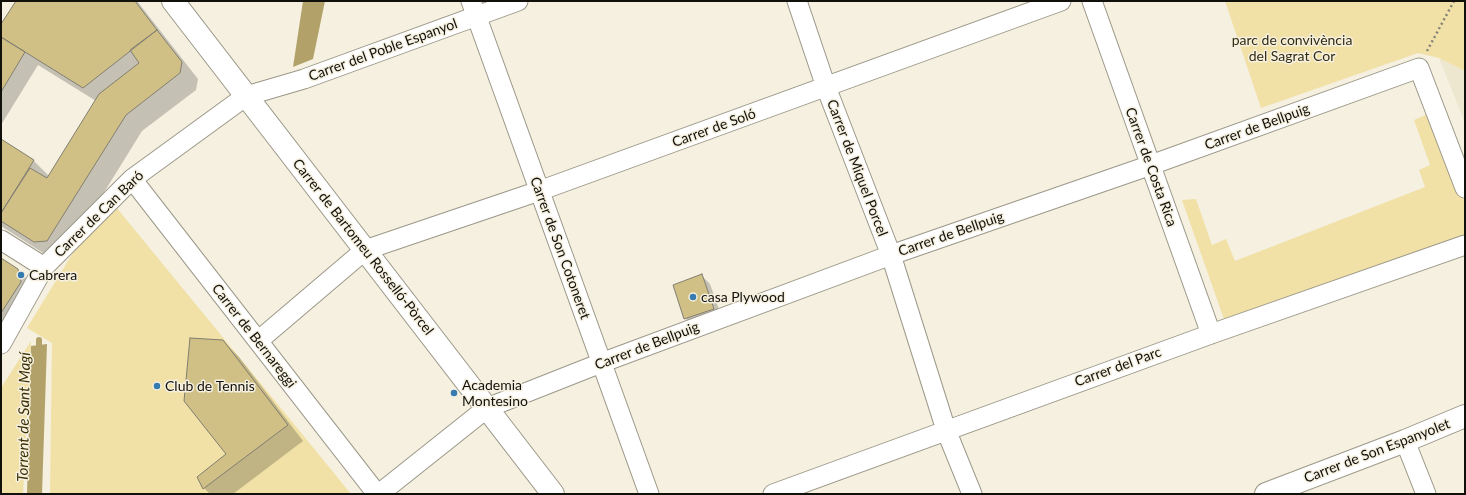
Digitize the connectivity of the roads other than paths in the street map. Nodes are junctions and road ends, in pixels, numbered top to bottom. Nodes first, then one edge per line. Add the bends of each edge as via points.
1 (173, 1) edge
2 (518, 1) edge
3 (797, 1) edge
4 (1060, 1) edge
5 (1092, 1) edge
6 (474, 9) edge
7 (826, 88) junction
8 (246, 96) junction
9 (1151, 165) junction
10 (132, 179) junction
11 (1465, 188) edge
12 (539, 191) junction
13 (1, 240) edge
14 (1465, 245) edge
15 (365, 250) junction
16 (891, 255) junction
17 (44, 267) junction
18 (1210, 334) junction
19 (258, 341) junction
20 (1, 344) edge
21 (601, 363) junction
22 (487, 408) junction
23 (1465, 416) edge
24 (946, 430) junction
25 (1405, 441) junction
26 (378, 494) edge
27 (553, 494) edge
28 (649, 494) edge
29 (773, 494) edge
30 (972, 494) edge
31 (1266, 494) edge
32 (1426, 494) edge

1 - 8 street, Carrer de Bartomeu Rosselló-Pòrcel
2 - 6 street, Carrer del Poble Espanyol
3 - 7 street, Carrer de Miquel Porcel
4 - 7 street, Carrer de Soló
5 - 9 street, Carrer de Costa Rica
6 - 8 street, Carrer del Poble Espanyol via 304,80
6 - 12 street, Carrer de Son Cotoneret
7 - 12 street, Carrer de Soló
7 - 16 street, Carrer de Miquel Porcel
8 - 10 street, Carrer de Can Baró
8 - 15 street, Carrer de Bartomeu Rosselló-Pòrcel
9 - 11 street, Carrer de Bellpuig via 1419,68
9 - 16 street, Carrer de Bellpuig
9 - 18 street, Carrer de Costa Rica
10 - 17 street, Carrer de Can Baró
10 - 19 street, Carrer de Bernareggi
12 - 15 street, Carrer de Soló
12 - 21 street, Carrer de Son Cotoneret
13 - 17 street
14 - 18 street, Carrer del Parc
15 - 19 street
15 - 22 street, Carrer de Bartomeu Rosselló-Pòrcel
16 - 21 street, Carrer de Bellpuig
16 - 24 street, Carrer de Miquel Porcel
17 - 20 street, Carrer de Can Baró
18 - 24 street, Carrer del Parc
19 - 26 street, Carrer de Bernareggi
21 - 22 street, Carrer de Bellpuig
21 - 28 street, Carrer de Son Cotoneret
22 - 26 street, Carrer de Bellpuig
22 - 27 street, Carrer de Bartomeu Rosselló-Pòrcel
23 - 25 street, Carrer de Son Espanyolet
24 - 29 street, Carrer del Parc
24 - 30 street, Carrer de Miquel Porcel
25 - 31 street, Carrer de Son Espanyolet
25 - 32 street

